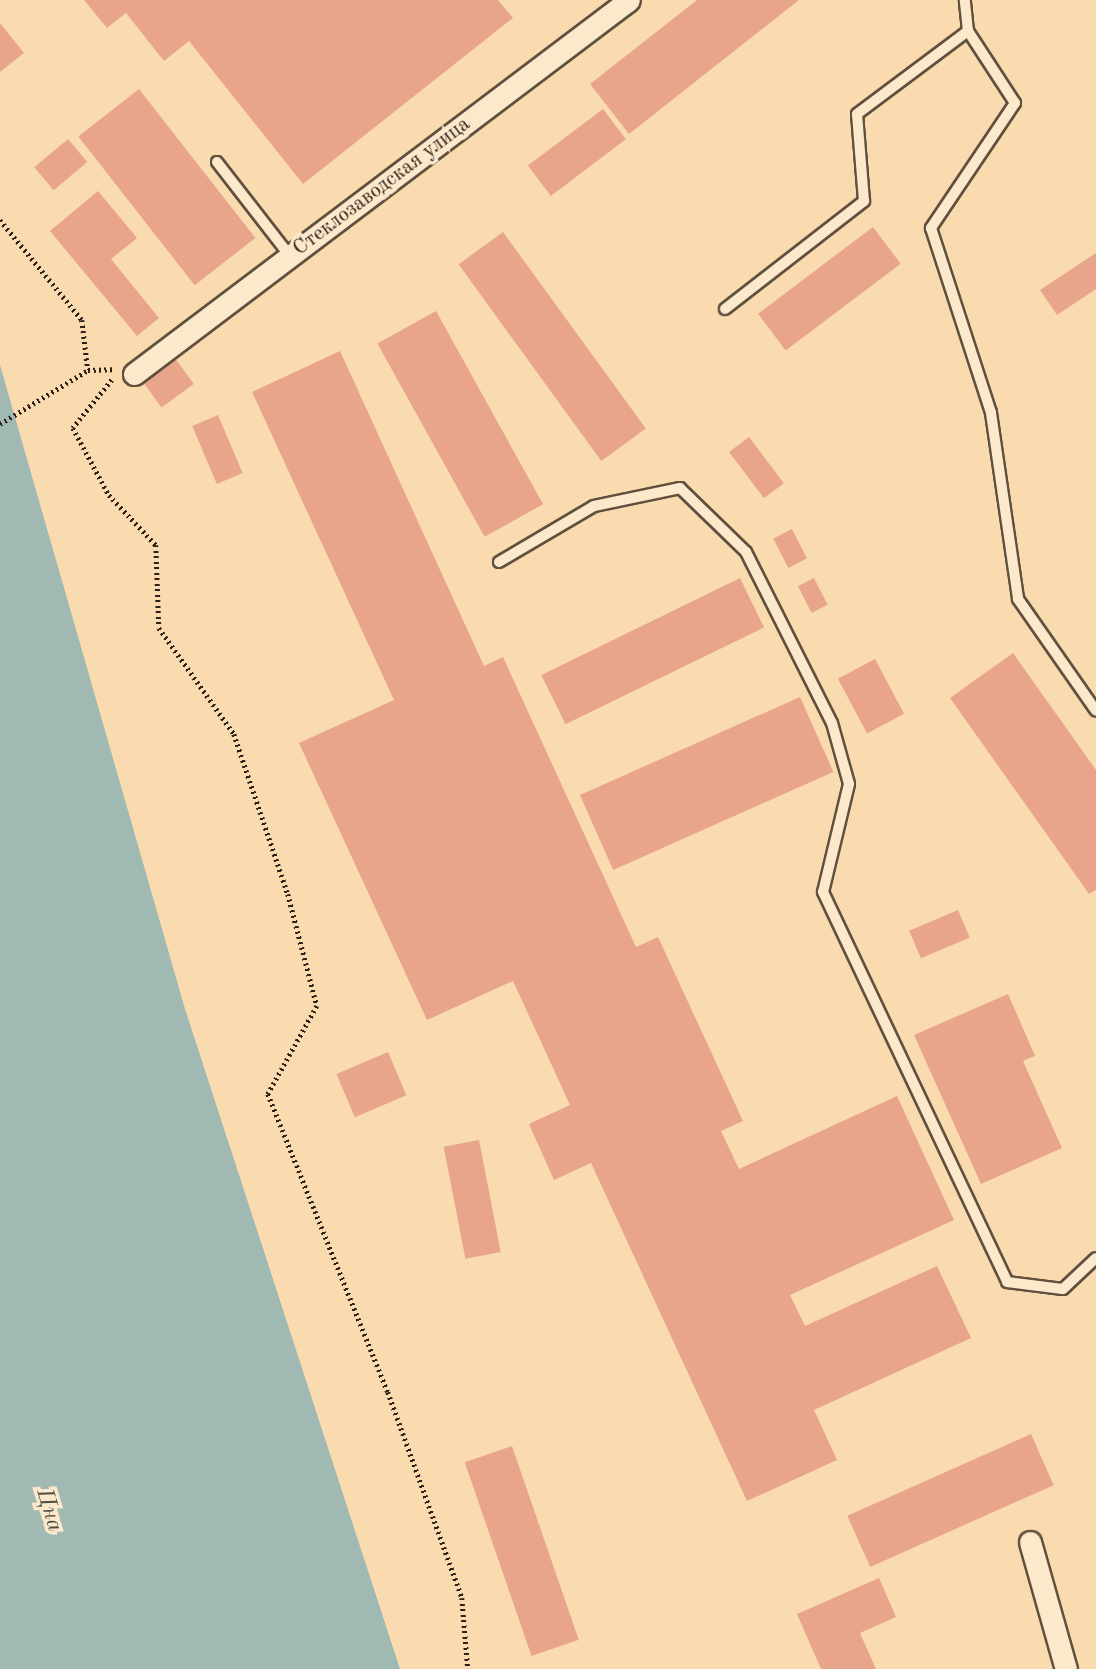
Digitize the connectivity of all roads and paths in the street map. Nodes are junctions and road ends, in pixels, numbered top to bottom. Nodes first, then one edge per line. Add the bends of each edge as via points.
1 (629, 0) edge
2 (965, 0) edge
3 (968, 31) junction
4 (217, 162) dead end
5 (0, 220) edge
6 (290, 256) junction
7 (725, 309) dead end
8 (127, 372) joint
9 (0, 424) edge
10 (499, 562) dead end
11 (1096, 711) edge
12 (1096, 1258) edge
13 (1030, 1542) dead end
14 (468, 1669) edge
15 (1066, 1669) edge

1 - 6 street, Стеклозаводская улица
2 - 3 lane
3 - 7 lane via 857,114 864,201
3 - 11 lane via 1015,103 931,228 991,413 1018,599
4 - 6 lane
5 - 9 path via 82,320 88,370
6 - 8 street, Стеклозаводская улица
8 - 14 path via 73,428 109,495 156,545 159,628 234,734 288,894 317,1006 268,1094 383,1379 462,1598
10 - 12 lane via 594,506 680,488 746,552 832,723 849,784 823,892 1007,1282 1063,1289
13 - 15 street

